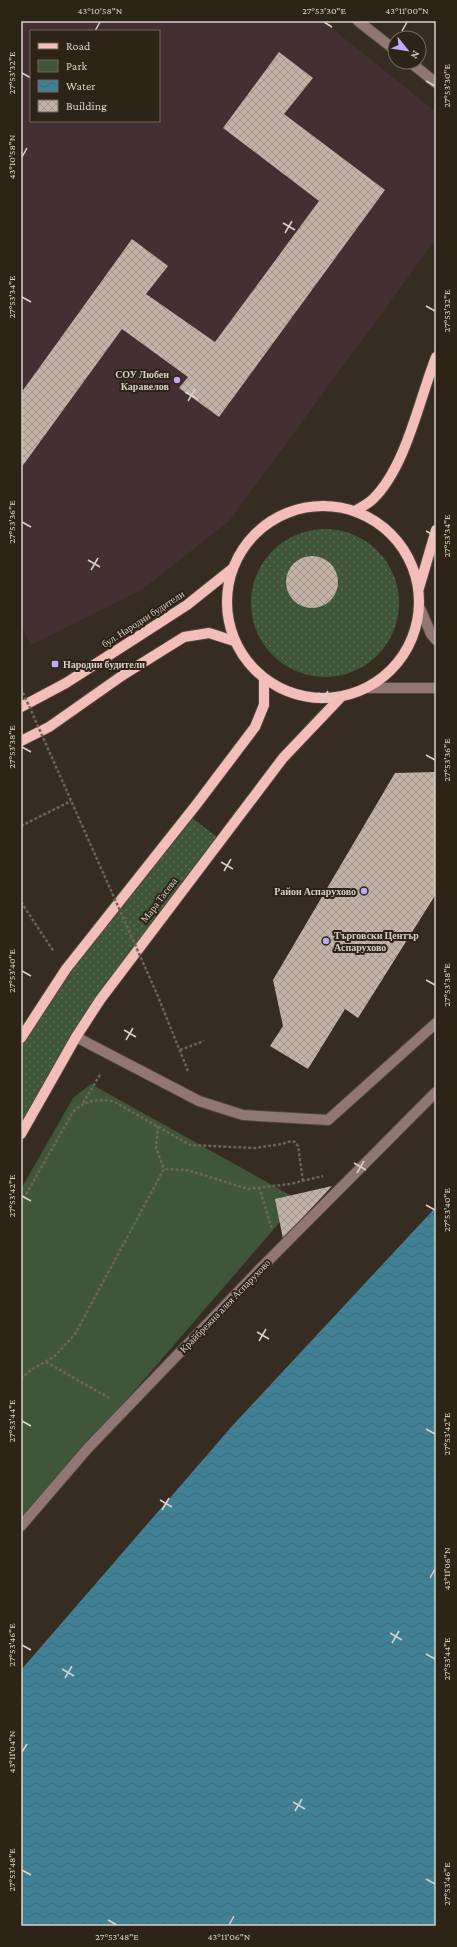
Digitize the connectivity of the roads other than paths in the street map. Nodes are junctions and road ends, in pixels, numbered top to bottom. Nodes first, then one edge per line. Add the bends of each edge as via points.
1 (361, 22) edge
2 (387, 43) edge
3 (422, 70) edge
4 (434, 78) edge
5 (436, 357) edge
6 (356, 511) junction
7 (436, 530) edge
8 (232, 569) junction
9 (419, 588) junction
10 (420, 608) junction
11 (436, 640) edge
12 (234, 641) junction
13 (264, 680) junction
14 (368, 688) junction
15 (436, 688) edge
16 (340, 698) junction
17 (21, 707) edge
18 (21, 741) edge
19 (436, 1023) edge
20 (76, 1037) junction
21 (21, 1038) edge
22 (436, 1092) edge
23 (21, 1134) edge
24 (21, 1526) edge

1 - 2 street
3 - 4 street
5 - 6 main road via 398,462 372,500
6 - 8 main road via 319,506 300,508 282,515 266,524 252,537
6 - 9 main road via 379,523 398,541 412,563
7 - 9 main road
8 - 12 main road via 226,605 228,624
8 - 17 main road, бул. Народни будители via 187,605 66,683
9 - 10 main road
10 - 11 street
10 - 14 main road via 416,628 402,657 385,677
12 - 13 main road via 246,662
12 - 18 main road via 209,633 184,637 123,675 49,727
13 - 16 main road via 285,692 309,698
13 - 21 main road via 264,705 255,727 66,969
14 - 15 street
14 - 16 main road
16 - 20 main road, Мара Тасева via 278,764 100,1000
19 - 20 street via 328,1120 243,1115 199,1101
20 - 23 main road, Мара Тасева
22 - 24 street, Крайбрежна алея Аспарухово via 88,1448

